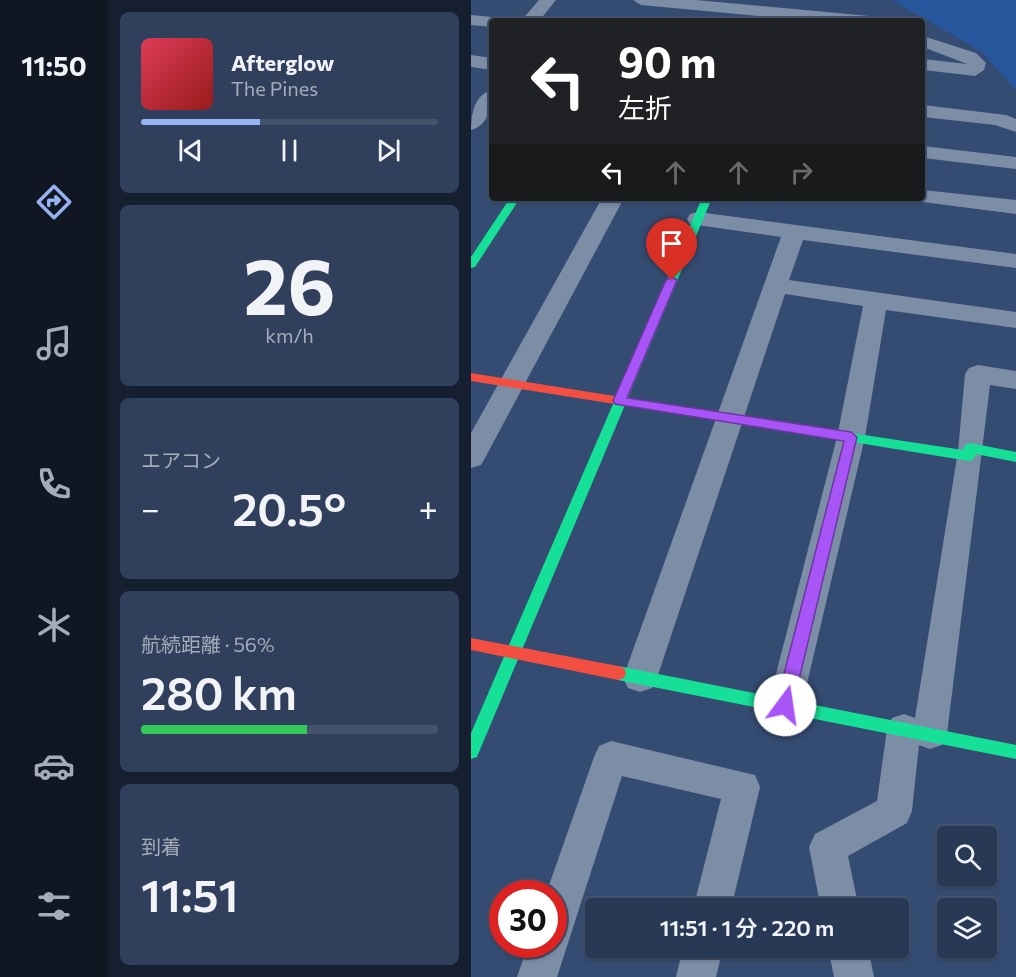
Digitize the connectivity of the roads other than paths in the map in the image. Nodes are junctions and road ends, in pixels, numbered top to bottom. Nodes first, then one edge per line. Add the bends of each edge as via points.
1 (548, 0) edge
2 (641, 0) edge
3 (865, 0) edge
4 (757, 11) edge
5 (533, 18) edge
6 (835, 18) edge
7 (878, 18) edge
8 (471, 20) edge
9 (489, 22) edge
10 (925, 42) edge
11 (471, 61) edge
12 (489, 64) edge
13 (925, 65) edge
14 (489, 100) edge
15 (925, 111) edge
16 (471, 124) edge
17 (1016, 126) edge
18 (925, 152) edge
19 (1016, 164) edge
20 (925, 196) edge
21 (513, 201) edge
22 (611, 201) edge
23 (706, 201) edge
24 (1016, 207) edge
25 (698, 219) junction
26 (794, 232) junction
27 (475, 252) edge
28 (1016, 261) edge
29 (777, 285) junction
30 (876, 301) junction
31 (1016, 320) edge
32 (471, 377) edge
33 (1016, 380) edge
34 (512, 384) junction
35 (619, 401) junction
36 (732, 419) junction
37 (851, 437) junction
38 (970, 452) junction
39 (1016, 457) edge
40 (471, 458) edge
41 (471, 645) edge
42 (515, 653) junction
43 (640, 678) junction
44 (785, 705) junction
45 (917, 732) junction
46 (471, 752) edge
47 (1016, 752) edge
48 (567, 887) edge
49 (715, 898) edge
50 (838, 898) edge
51 (544, 958) edge
52 (701, 958) edge
53 (850, 958) edge
54 (537, 977) edge
55 (696, 977) edge
56 (854, 977) edge

1 - 5 street
2 - 4 street
3 - 7 street
4 - 6 street
8 - 9 street
10 - 13 street via 977,63 975,70
11 - 12 street
14 - 16 street
15 - 17 street via 999,119
18 - 19 street
20 - 24 street
21 - 27 street
22 - 34 street
23 - 25 street
25 - 26 street
25 - 35 street
26 - 28 street
26 - 29 street
29 - 30 street
29 - 36 street
30 - 31 street
30 - 37 street
32 - 34 street
33 - 38 street via 978,374
34 - 35 street
34 - 40 street
35 - 36 street
35 - 42 street
36 - 37 street
36 - 43 street
37 - 38 street
37 - 44 street
38 - 39 street
38 - 45 street
41 - 42 street
42 - 43 street
42 - 46 street
43 - 44 street
44 - 45 street
45 - 47 street
45 - 50 street via 894,811 828,847
48 - 49 street via 611,757 742,787
51 - 54 street
52 - 55 street
53 - 56 street

